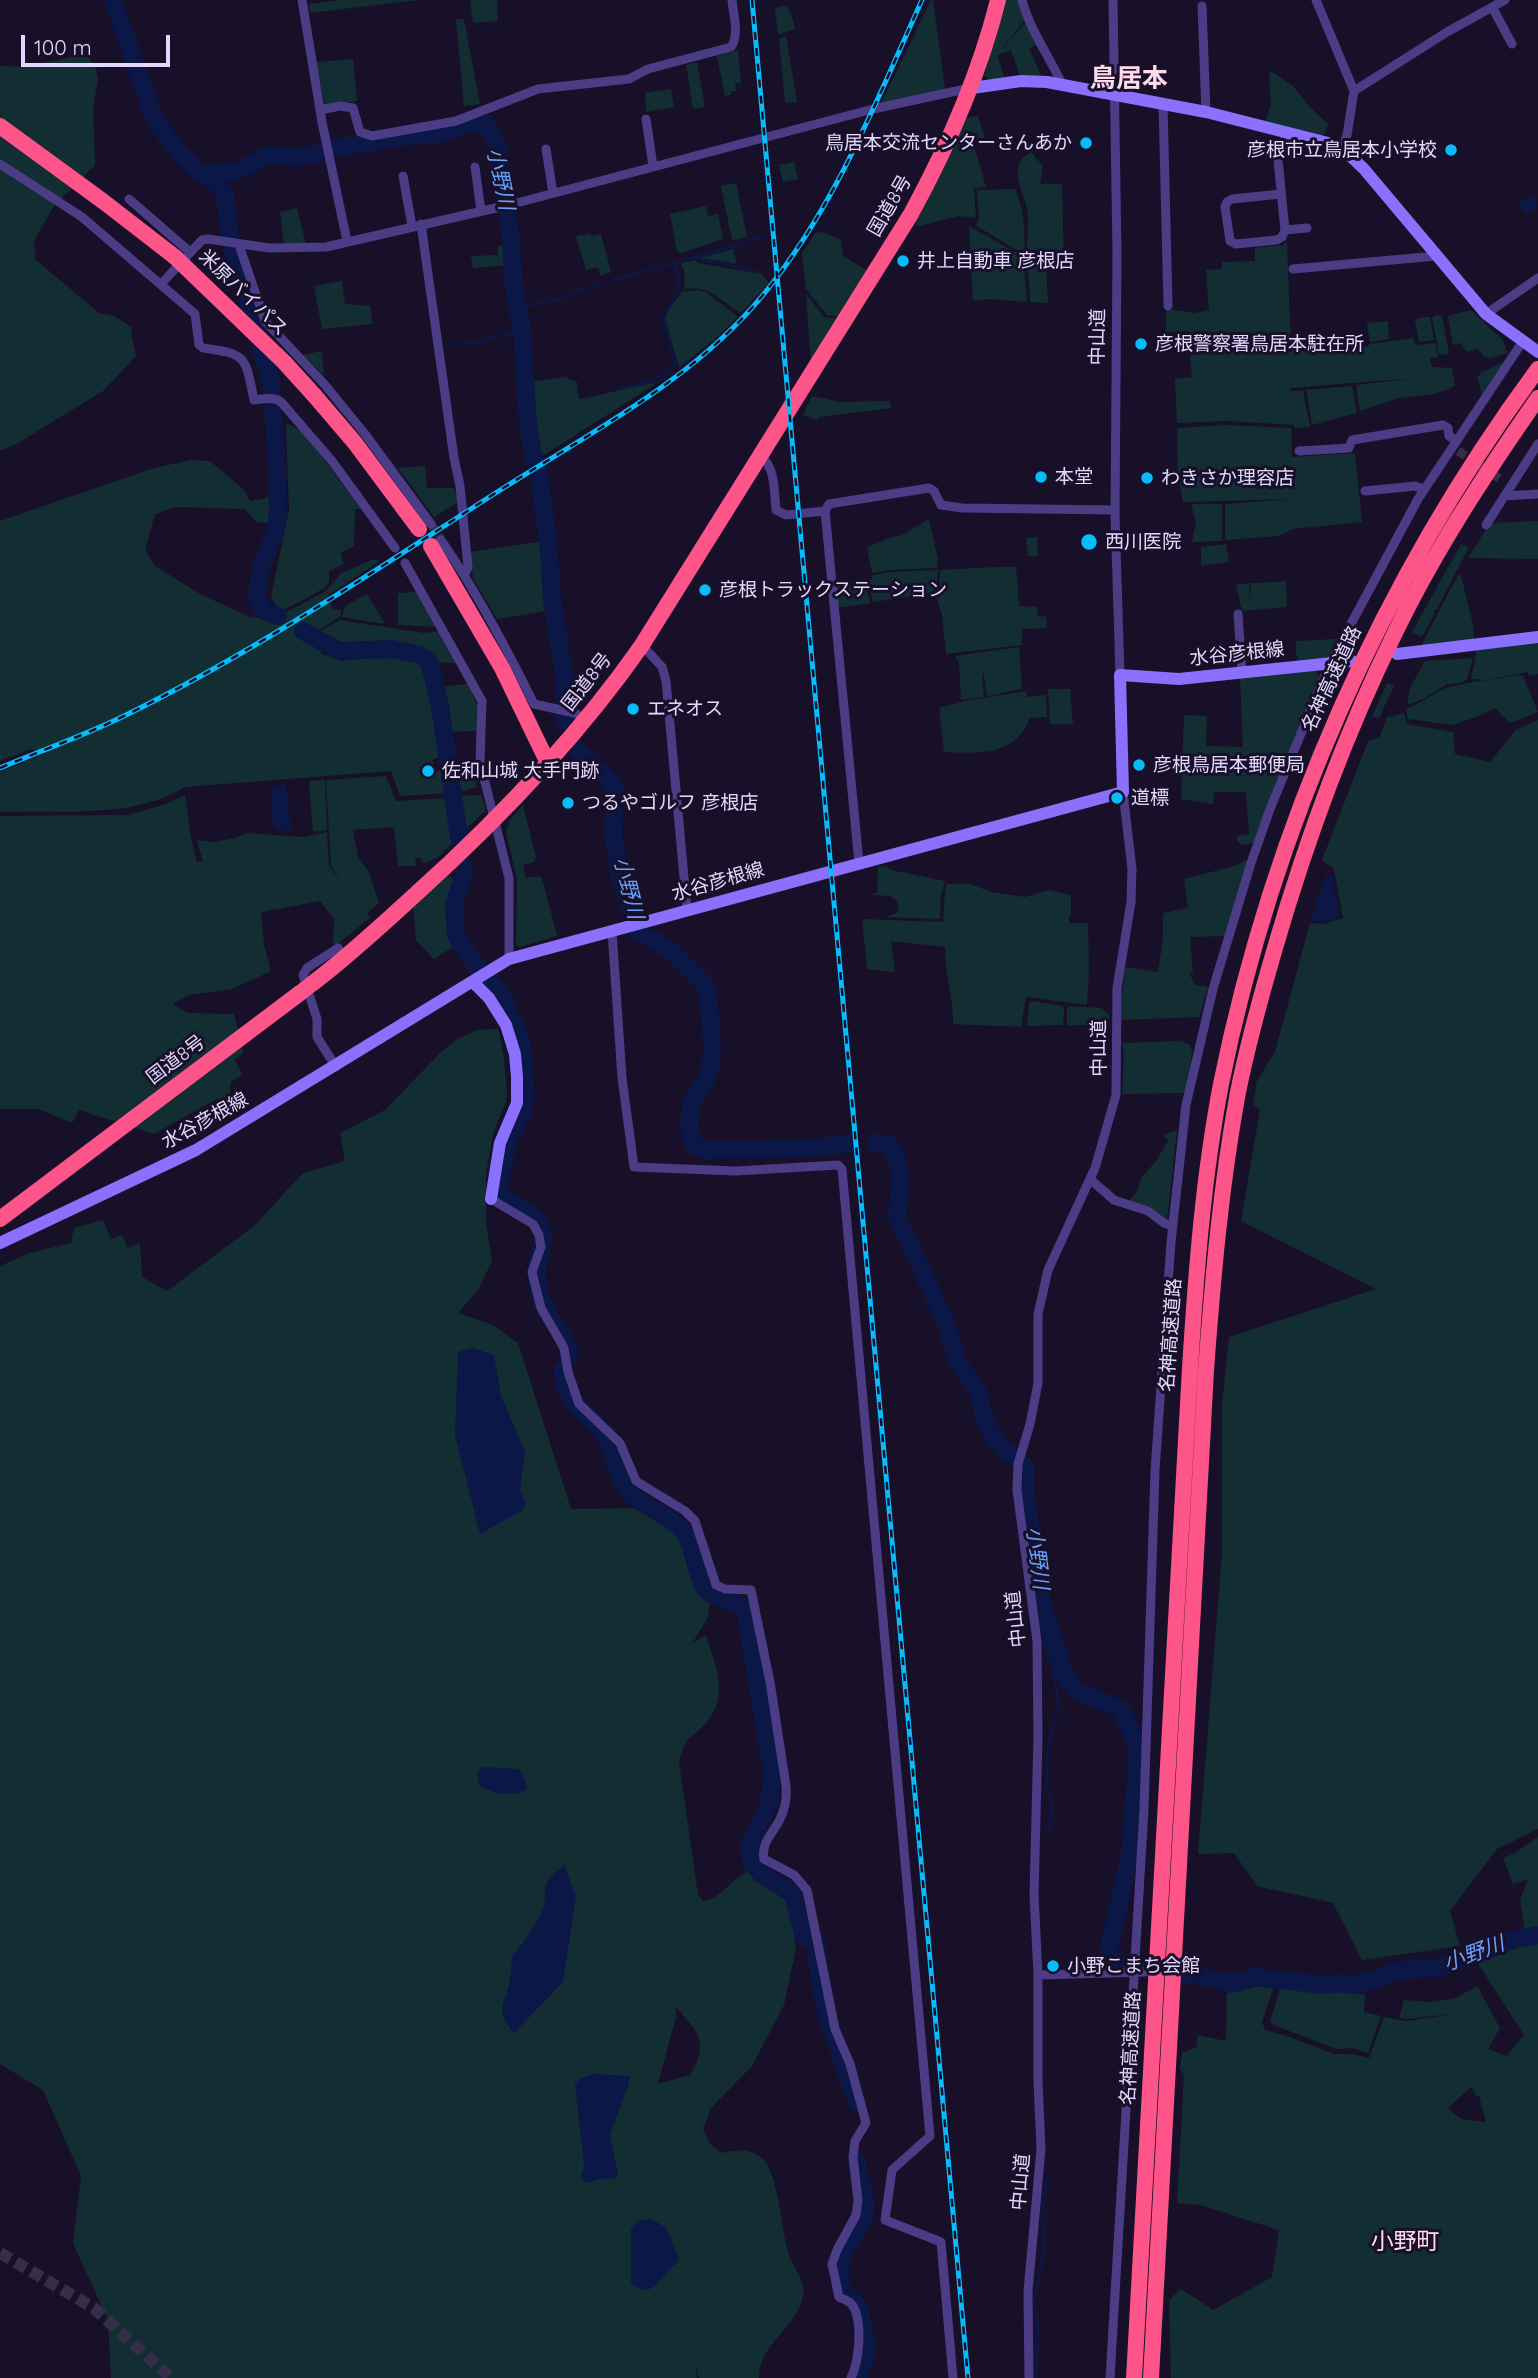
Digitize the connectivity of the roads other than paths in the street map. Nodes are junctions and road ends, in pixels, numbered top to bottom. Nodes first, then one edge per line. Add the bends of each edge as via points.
1 (302, 0) edge
2 (732, 0) edge
3 (998, 0) edge
4 (1022, 0) edge
5 (1113, 0) edge
6 (1316, 0) edge
7 (1498, 3) edge
8 (1202, 6) dead end
9 (1512, 44) dead end
10 (1062, 84) junction
11 (972, 88) junction
12 (1354, 91) junction
13 (1113, 96) junction
14 (1163, 105) junction
15 (320, 110) junction
16 (1206, 112) junction
17 (646, 119) dead end
18 (0, 126) edge
19 (1287, 132) junction
20 (1342, 148) junction
21 (546, 149) dead end
22 (0, 164) edge
23 (653, 166) junction
24 (475, 167) dead end
25 (403, 176) dead end
26 (552, 193) junction
27 (1281, 194) junction
28 (129, 199) dead end
29 (481, 211) junction
30 (416, 225) junction
31 (1307, 228) dead end
32 (1284, 230) junction
33 (346, 241) junction
34 (238, 245) junction
35 (183, 255) junction
36 (1436, 256) junction
37 (1293, 269) dead end
38 (1538, 278) edge
39 (161, 284) junction
40 (1168, 306) dead end
41 (1486, 314) junction
42 (1523, 341) junction
43 (1538, 352) edge
44 (1538, 369) edge
45 (1538, 398) edge
46 (1538, 444) edge
47 (1455, 446) junction
48 (1299, 451) dead end
49 (760, 455) junction
50 (1423, 489) junction
51 (1365, 491) dead end
52 (1538, 494) edge
53 (1504, 496) junction
54 (1115, 510) junction
55 (825, 511) junction
56 (1486, 524) dead end
57 (425, 527) joint
58 (436, 543) joint
59 (395, 548) dead end
60 (405, 563) dead end
61 (465, 575) junction
62 (1238, 614) dead end
63 (1538, 637) edge
64 (642, 645) junction
65 (1397, 654) dead end
66 (1352, 661) dead end
67 (1330, 663) junction
68 (1242, 673) junction
69 (1119, 675) junction
70 (585, 719) junction
71 (548, 763) junction
72 (1123, 792) junction
73 (493, 821) junction
74 (859, 863) junction
75 (687, 910) junction
76 (612, 931) junction
77 (346, 958) junction
78 (509, 959) junction
79 (482, 978) junction
80 (336, 1067) junction
81 (1090, 1179) junction
82 (491, 1199) joint
83 (0, 1219) edge
84 (1173, 1226) junction
85 (0, 1244) edge
86 (1133, 1972) junction
87 (1145, 1972) dead end
88 (1038, 1975) junction
89 (851, 2378) edge
90 (953, 2378) edge
91 (1029, 2378) edge
92 (1110, 2378) edge
93 (1134, 2378) edge
94 (1151, 2378) edge

1 - 15 street
2 - 15 street via 735,42 731,47 648,69 629,79 538,89 456,121 372,136 360,132 353,108
3 - 11 highway, 国道8号
4 - 10 street via 1027,20
5 - 13 street, 中山道
6 - 12 street
7 - 9 street
7 - 12 street
8 - 16 street
10 - 11 main road via 1021,81
10 - 13 main road
11 - 23 street
11 - 49 highway, 国道8号 via 911,214
12 - 20 street
13 - 14 main road
13 - 54 street, 中山道
14 - 16 main road
14 - 40 street
15 - 33 street
16 - 19 main road
17 - 23 street
18 - 35 highway, 米原バイパス
19 - 20 main road
19 - 27 street via 1278,160
20 - 36 main road
21 - 26 street
22 - 39 street via 82,217
23 - 26 street
24 - 29 street
25 - 30 street
26 - 29 street
27 - 32 street
27 - 32 street via 1232,199 1225,206 1230,241 1277,240
28 - 35 street
29 - 30 street
30 - 33 street
30 - 61 street via 460,486
31 - 32 street
33 - 34 street via 311,248
34 - 35 street via 202,240
34 - 57 street via 265,321 365,434
35 - 39 street
35 - 57 highway, 米原バイパス, bridge via 314,395
36 - 37 street
36 - 41 main road
38 - 41 street
39 - 59 street via 195,314 199,345 234,352 247,366 254,400 274,398 332,461
41 - 42 main road
42 - 43 main road
42 - 47 street
44 - 93 highway, 名神高速道路 via 1448,502 1348,692 1269,902 1221,1086 1209,1157 1189,1368
45 - 94 highway, 名神高速道路 via 1424,577 1359,710 1303,857 1239,1090 1214,1257 1206,1370
46 - 53 street via 1507,484
47 - 48 street via 1443,425 1352,440 1349,447
47 - 50 street
49 - 55 street via 772,469 776,510 786,516
49 - 64 highway, 国道8号
50 - 51 street via 1415,485
50 - 67 street
52 - 53 street
53 - 56 street
54 - 55 street via 962,508 941,505 929,488 829,504
54 - 69 street, 中山道
55 - 74 street
58 - 61 street
58 - 71 highway
60 - 73 street via 482,701 480,762
61 - 70 street via 534,704
62 - 68 street
63 - 65 main road
64 - 70 highway, 国道8号
64 - 75 street via 662,667 666,681
66 - 67 main road, 水谷彦根線
67 - 68 main road, 水谷彦根線
67 - 84 street via 1270,808 1213,989 1186,1105
68 - 69 main road, 水谷彦根線 via 1179,679
69 - 72 main road
70 - 71 highway, 国道8号
71 - 73 highway, 国道8号
72 - 74 main road, 水谷彦根線
72 - 81 street, 中山道 via 1132,869 1117,988 1116,1095
73 - 77 highway, 国道8号
73 - 78 street via 509,878
74 - 75 main road, 水谷彦根線
75 - 76 main road, 水谷彦根線
76 - 78 main road, 水谷彦根線
76 - 90 street via 622,1077 634,1167 736,1171 838,1165 842,1169 930,2136 892,2170 885,2220 941,2242
77 - 80 street via 338,948 303,975 317,1019 317,1037
77 - 83 highway, 国道8号
78 - 79 main road, 水谷彦根線
79 - 80 main road, 水谷彦根線
79 - 82 main road via 506,1025 517,1077 517,1103 500,1143
80 - 85 main road, 水谷彦根線 via 196,1150
81 - 84 street via 1114,1200 1148,1211
81 - 88 street, 中山道 via 1048,1270 1038,1314 1038,1383 1019,1460 1017,1490 1037,1641 1034,1895
82 - 89 street via 533,1224 539,1235 541,1247 532,1272 541,1308 564,1348 579,1404 620,1444 636,1481 695,1521 716,1585 751,1591 787,1798 764,1845 764,1859 794,1875 807,1890 835,2029 866,2123 855,2141 853,2157 857,2208 832,2264 839,2297 856,2310 859,2352
84 - 86 street via 1154,1471 1144,1809
86 - 87 street
86 - 88 street
86 - 92 street
88 - 91 street, 中山道 via 1041,2149 1028,2291

